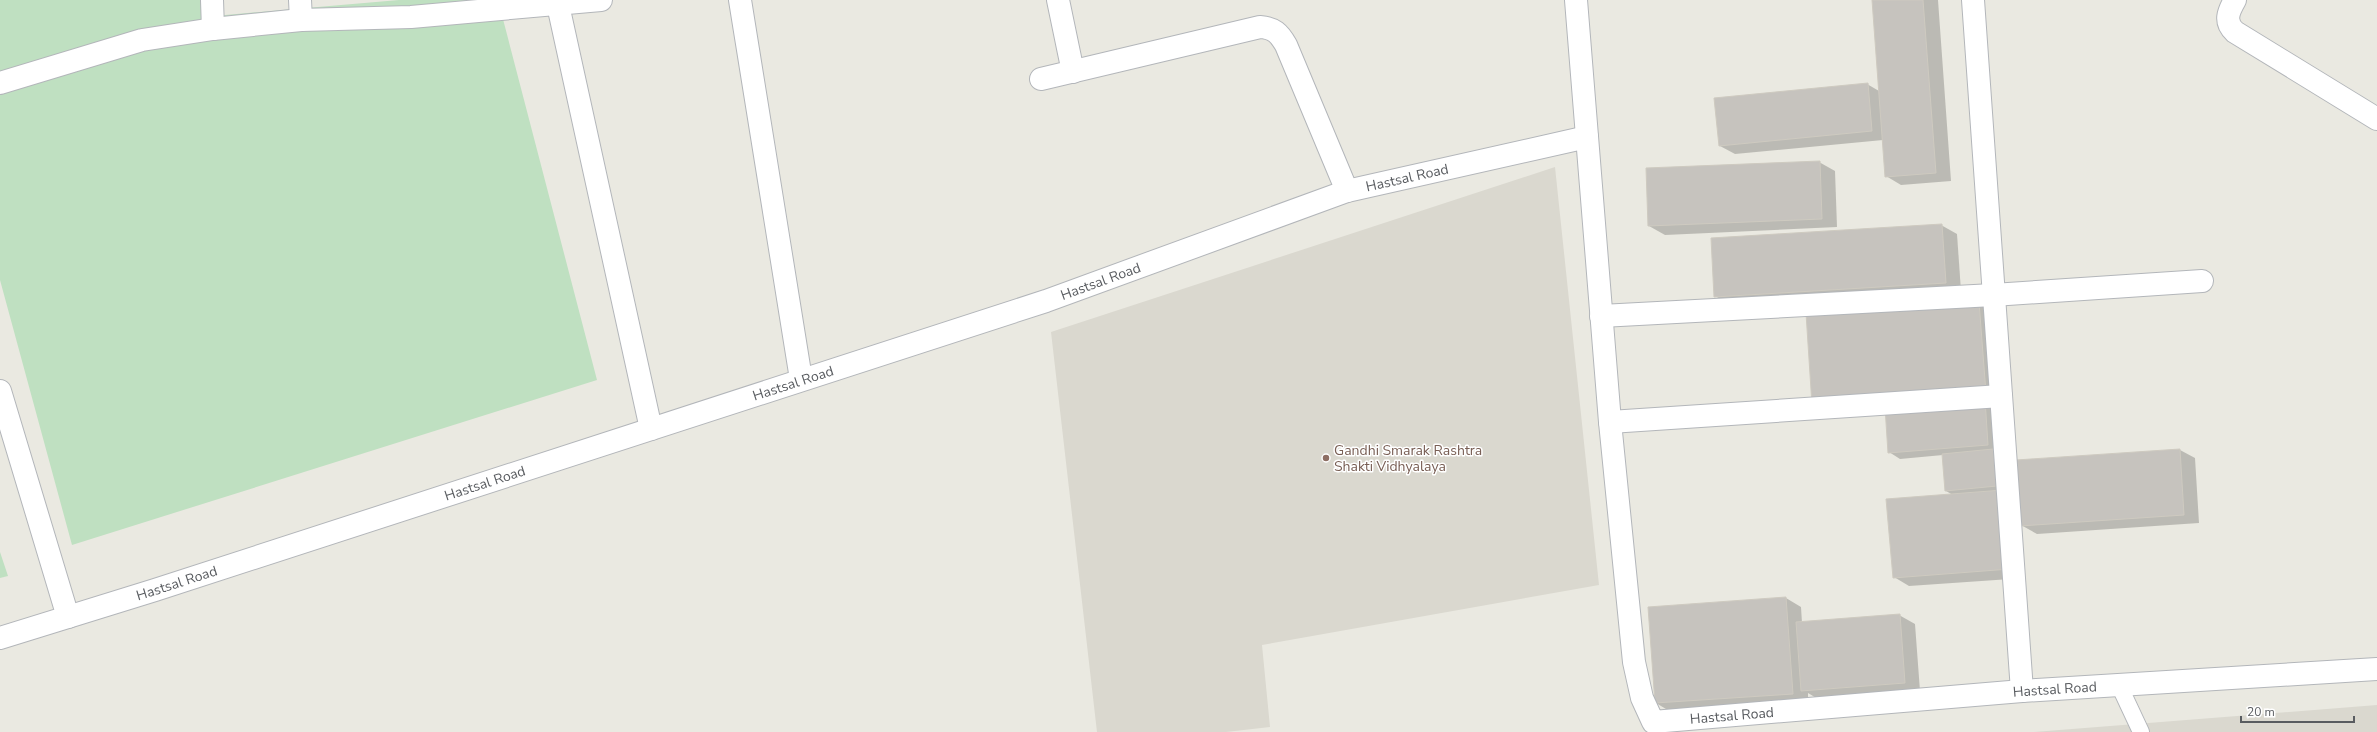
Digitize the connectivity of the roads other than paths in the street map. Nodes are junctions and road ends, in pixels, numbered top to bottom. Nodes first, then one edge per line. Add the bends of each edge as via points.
1 (212, 0) edge
2 (601, 0) edge
3 (740, 0) edge
4 (1058, 0) edge
5 (1576, 0) edge
6 (1973, 0) edge
7 (2235, 0) edge
8 (510, 4) edge
9 (558, 5) junction
10 (410, 8) edge
11 (301, 10) edge
12 (213, 29) junction
13 (1073, 72) junction
14 (1041, 79) dead end
15 (0, 83) edge
16 (2377, 119) edge
17 (1587, 136) junction
18 (1347, 191) junction
19 (2202, 280) dead end
20 (1993, 296) junction
21 (1601, 316) junction
22 (801, 379) junction
23 (0, 392) edge
24 (2001, 396) junction
25 (1610, 422) junction
26 (651, 429) junction
27 (68, 617) junction
28 (0, 638) edge
29 (2377, 669) edge
30 (2119, 685) junction
31 (2022, 691) junction
32 (1656, 727) edge
33 (2141, 732) edge

1 - 12 street
2 - 9 street
3 - 22 street
4 - 13 street
5 - 17 street, Hastsal Road
6 - 20 street
7 - 16 street via 2228,12 2228,19 2230,27 2235,32
8 - 9 street
8 - 10 street
9 - 26 street
10 - 11 street
11 - 12 street
12 - 15 street via 142,40
13 - 14 street
13 - 18 street via 1260,27 1270,28 1280,34 1286,45
17 - 18 street, Hastsal Road
17 - 21 street, Hastsal Road
18 - 22 street, Hastsal Road via 1046,301
19 - 20 street
20 - 21 street
20 - 24 street
21 - 25 street, Hastsal Road
22 - 26 street, Hastsal Road
23 - 27 street
24 - 25 street
24 - 31 street
25 - 32 street, Hastsal Road via 1634,662 1642,698
26 - 27 street, Hastsal Road
27 - 28 street, Hastsal Road
29 - 30 street, Hastsal Road
30 - 31 street, Hastsal Road
30 - 33 lane
31 - 32 street, Hastsal Road

